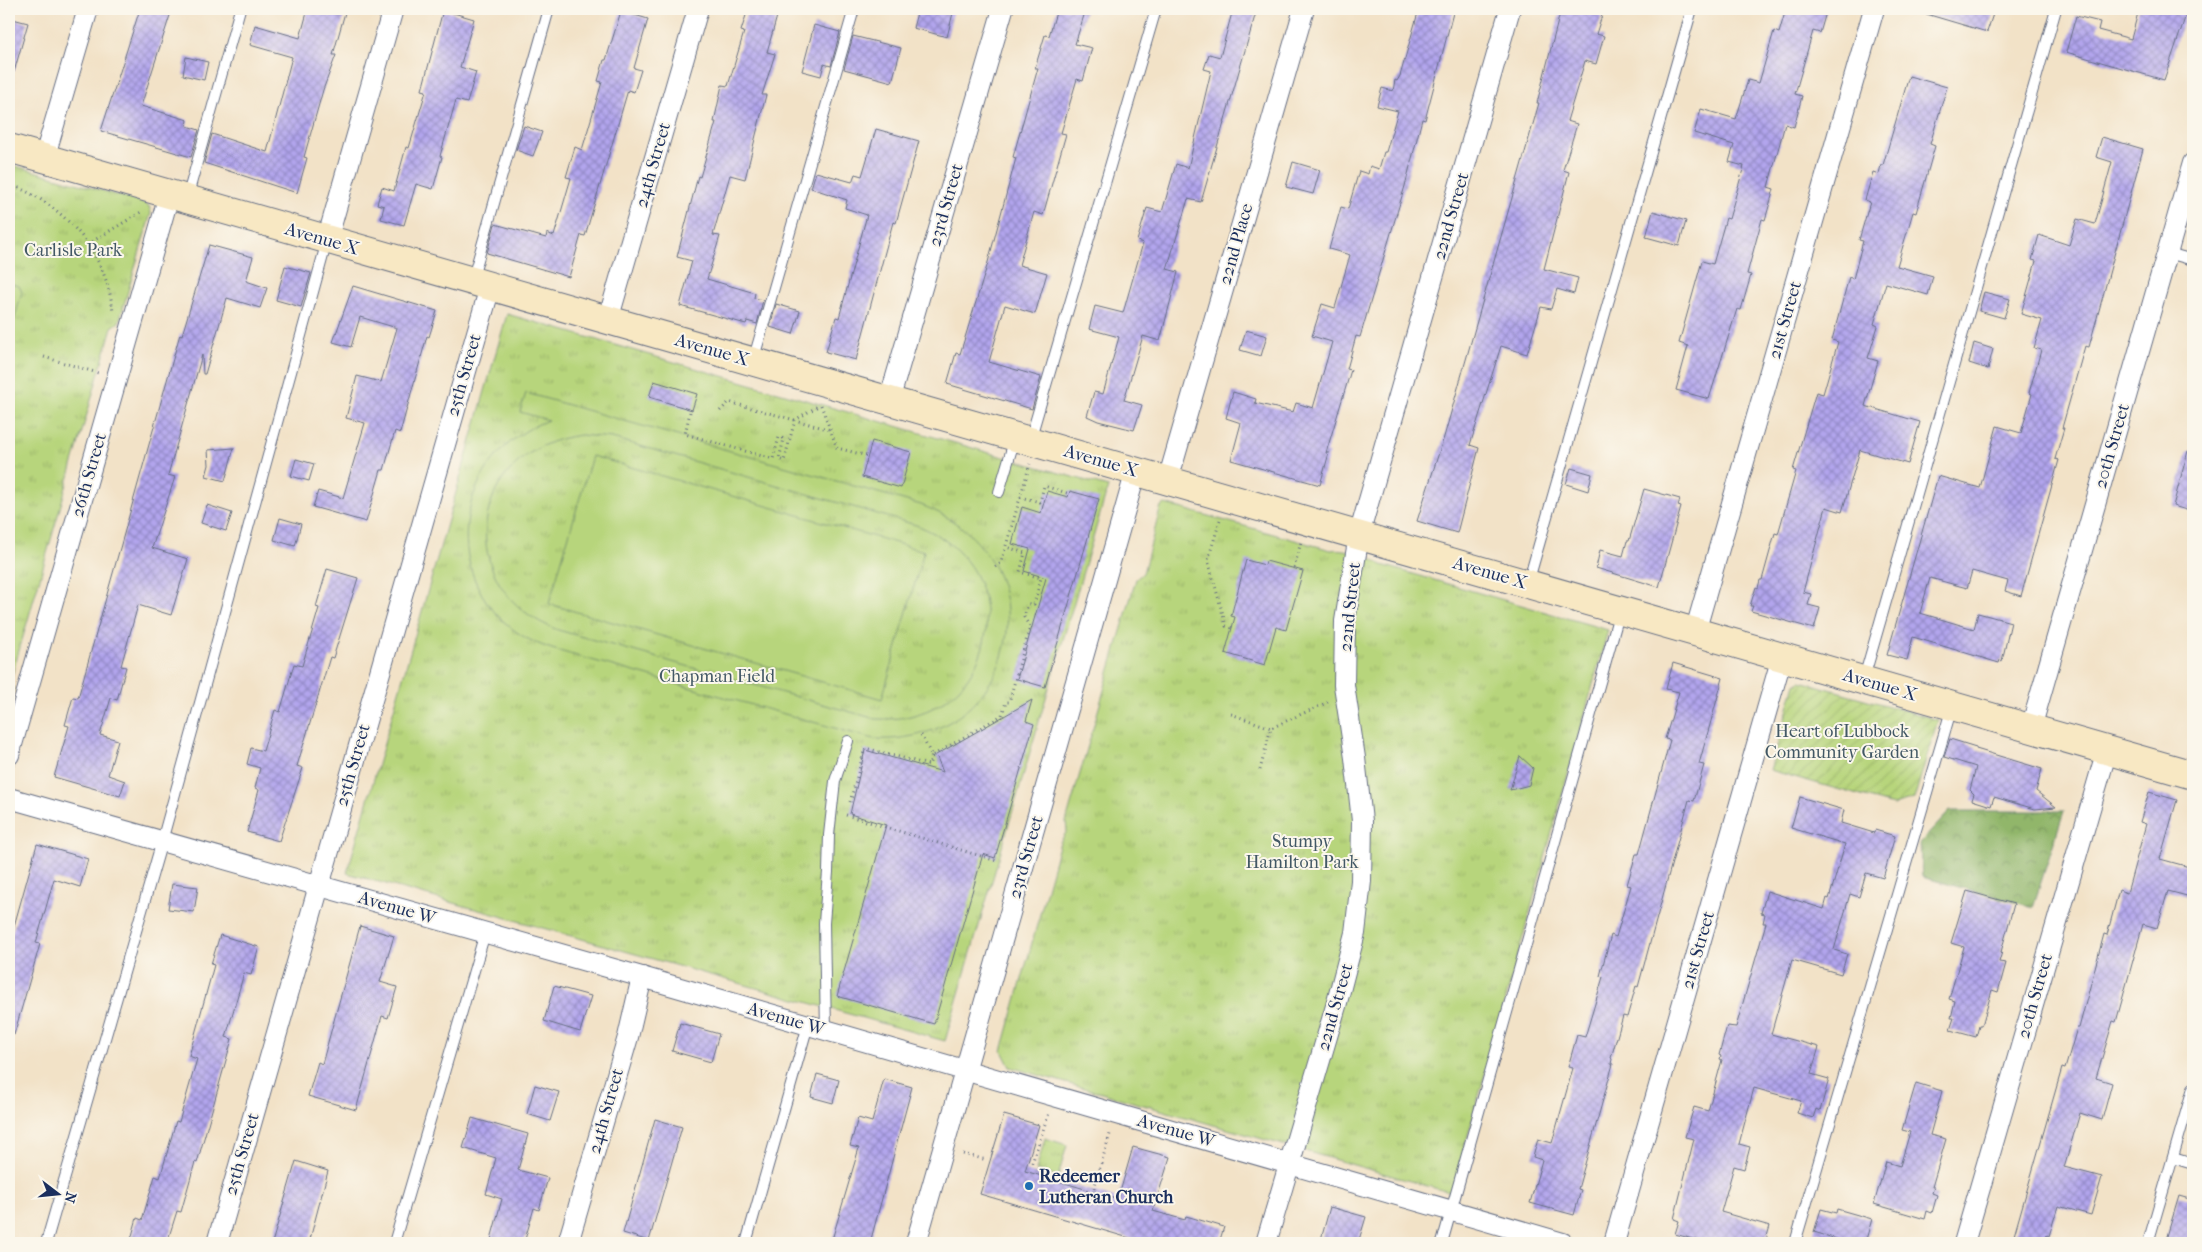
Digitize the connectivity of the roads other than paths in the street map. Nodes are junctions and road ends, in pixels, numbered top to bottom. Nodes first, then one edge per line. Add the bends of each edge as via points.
1 (88, 9) edge
2 (240, 9) edge
3 (393, 9) edge
4 (549, 9) edge
5 (698, 9) edge
6 (854, 9) edge
7 (1003, 9) edge
8 (1156, 9) edge
9 (1304, 9) edge
10 (1510, 9) edge
11 (1692, 9) edge
12 (1874, 9) edge
13 (2056, 9) edge
14 (9, 148) edge
15 (44, 159) junction
16 (2193, 163) edge
17 (178, 197) junction
18 (327, 240) junction
19 (2168, 253) junction
20 (2193, 260) edge
21 (481, 284) junction
22 (608, 320) junction
23 (753, 362) junction
24 (889, 401) junction
25 (1025, 447) junction
26 (1136, 471) junction
27 (1168, 480) junction
28 (999, 492) dead end
29 (1359, 535) junction
30 (1527, 584) junction
31 (1620, 610) junction
32 (1694, 632) junction
33 (1782, 657) junction
34 (1863, 680) junction
35 (1952, 706) junction
36 (2031, 728) junction
37 (848, 741) dead end
38 (2107, 750) junction
39 (9, 755) edge
40 (2193, 775) edge
41 (9, 798) edge
42 (162, 841) junction
43 (319, 886) junction
44 (485, 933) junction
45 (642, 977) junction
46 (817, 1028) junction
47 (965, 1070) junction
48 (2193, 1088) edge
49 (2173, 1158) junction
50 (1289, 1164) junction
51 (2193, 1164) edge
52 (1451, 1211) junction
53 (46, 1243) edge
54 (217, 1243) edge
55 (394, 1243) edge
56 (568, 1243) edge
57 (746, 1243) edge
58 (916, 1243) edge
59 (1266, 1243) edge
60 (1442, 1243) edge
61 (1563, 1243) edge
62 (1614, 1243) edge
63 (1795, 1243) edge
64 (1964, 1243) edge
65 (2148, 1243) edge

1 - 15 street
2 - 17 lane
3 - 18 street
4 - 21 lane
5 - 22 street, 24th Street
6 - 23 lane
7 - 24 street, 23rd Street
8 - 25 lane
9 - 27 street, 22nd Place
10 - 29 street, 22nd Street
11 - 30 lane
12 - 32 street, 21st Street
13 - 34 lane
14 - 15 street, Avenue X
15 - 17 street, Avenue X
16 - 19 street, 20th Street
17 - 18 street, Avenue X
17 - 39 street, 26th Street
18 - 21 street, Avenue X
18 - 42 lane
19 - 20 lane
19 - 36 street, 20th Street
21 - 22 street, Avenue X
21 - 43 street, 25th Street
22 - 23 street, Avenue X
23 - 24 street, Avenue X via 824,394
24 - 25 street, Avenue X
25 - 26 street, Avenue X
25 - 28 lane
26 - 27 street, Avenue X
26 - 47 street, 23rd Street
27 - 29 street, Avenue X
29 - 30 street, Avenue X
29 - 50 street, 22nd Street via 1345,621 1344,685 1362,821 1360,890 1355,933
30 - 31 street, Avenue X
31 - 32 street, Avenue X
31 - 52 lane
32 - 33 street, Avenue X
33 - 34 street, Avenue X
33 - 62 street, 21st Street
34 - 35 street, Avenue X
35 - 36 street, Avenue X
35 - 63 lane
36 - 38 street, Avenue X
37 - 46 lane via 835,781 829,836
38 - 40 street, Avenue X
38 - 64 street, 20th Street
41 - 42 street, Avenue W
42 - 43 street, Avenue W
42 - 53 lane
43 - 44 street, Avenue W
43 - 54 street, 25th Street
44 - 45 street, Avenue W
44 - 55 lane
45 - 46 street, Avenue W
45 - 56 street, 24th Street via 628,1037
46 - 47 street, Avenue W
46 - 57 lane
47 - 50 street, Avenue W
47 - 58 street, 23rd Street
48 - 49 lane
49 - 51 lane
49 - 65 lane
50 - 52 street, Avenue W
50 - 59 street, 22nd Street
52 - 60 lane
52 - 61 street, Avenue W

